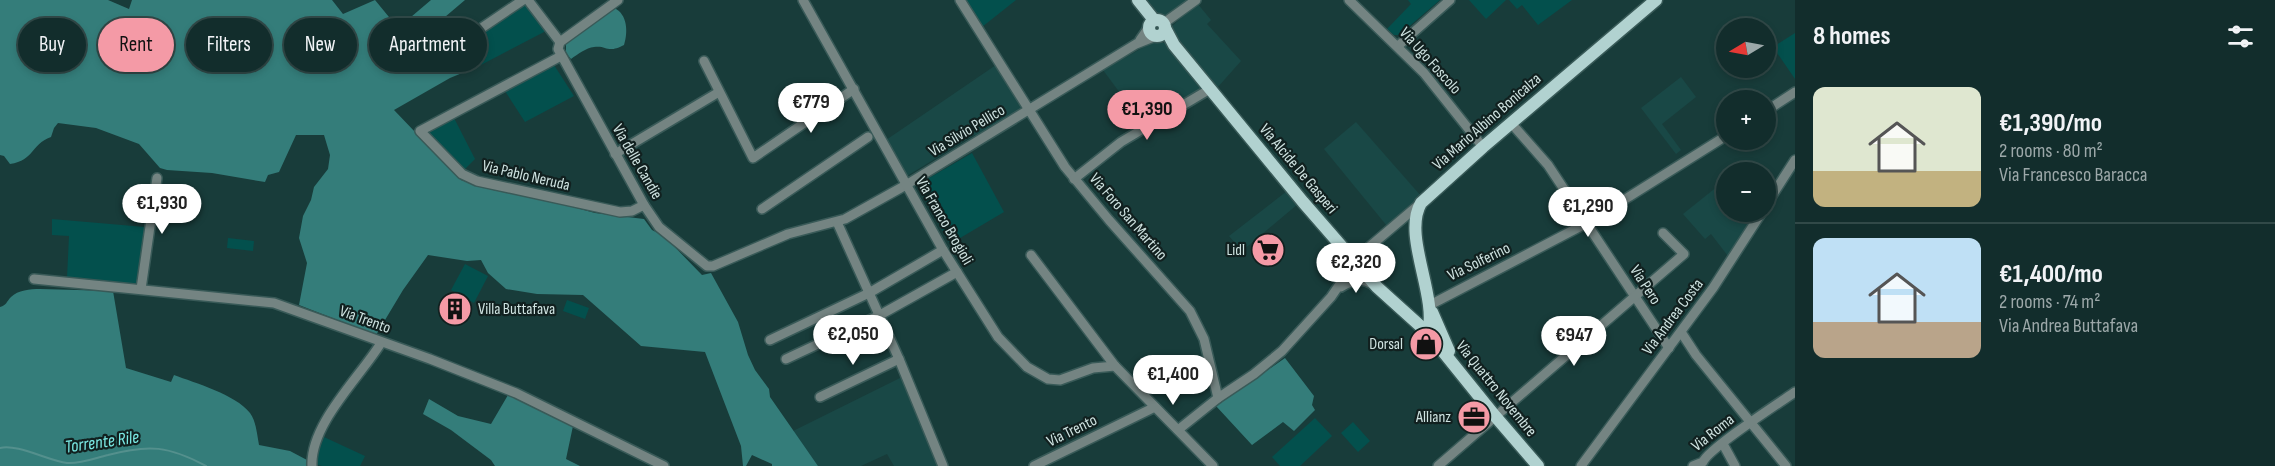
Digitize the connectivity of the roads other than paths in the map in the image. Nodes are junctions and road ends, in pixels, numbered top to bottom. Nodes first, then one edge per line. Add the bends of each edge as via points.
1 (523, 0) edge
2 (528, 0) edge
3 (618, 0) edge
4 (803, 0) edge
5 (960, 0) edge
6 (1138, 0) edge
7 (1196, 0) edge
8 (1349, 0) edge
9 (1450, 0) edge
10 (1656, 0) edge
11 (487, 24) edge
12 (1158, 28) junction
13 (560, 42) junction
14 (1398, 46) junction
15 (561, 56) junction
16 (704, 61) dead end
17 (854, 89) junction
18 (1210, 89) junction
19 (719, 92) junction
20 (1795, 92) edge
21 (1776, 104) edge
22 (1030, 110) junction
23 (1511, 123) junction
24 (873, 134) junction
25 (1716, 142) edge
26 (1483, 147) junction
27 (615, 154) junction
28 (1795, 160) edge
29 (158, 178) dead end
30 (1074, 179) junction
31 (906, 185) junction
32 (1776, 190) edge
33 (1421, 202) junction
34 (644, 205) junction
35 (762, 209) dead end
36 (837, 222) junction
37 (1756, 222) edge
38 (1587, 223) junction
39 (1663, 233) dead end
40 (943, 250) junction
41 (1031, 255) dead end
42 (1358, 264) junction
43 (707, 266) joint
44 (957, 272) junction
45 (34, 279) dead end
46 (1349, 282) junction
47 (1377, 287) junction
48 (141, 289) junction
49 (1336, 290) junction
50 (869, 293) junction
51 (1635, 297) junction
52 (1430, 306) junction
53 (880, 315) junction
54 (1428, 333) junction
55 (1678, 335) junction
56 (770, 340) dead end
57 (381, 343) junction
58 (1669, 348) junction
59 (899, 358) junction
60 (786, 359) dead end
61 (1114, 366) junction
62 (1461, 374) junction
63 (1795, 392) edge
64 (820, 397) dead end
65 (1218, 399) junction
66 (1155, 407) junction
67 (1495, 416) junction
68 (1752, 422) junction
69 (1178, 430) junction
70 (1723, 444) junction
71 (1703, 464) edge
72 (312, 466) edge
73 (664, 466) edge
74 (944, 466) edge
75 (1034, 466) edge
76 (1213, 466) edge
77 (1438, 466) edge
78 (1538, 466) edge
79 (1581, 466) edge
80 (1693, 466) edge
81 (1736, 466) edge
82 (1786, 466) edge

1 - 11 street
2 - 13 street
3 - 13 street
4 - 17 street, Via Franco Brogioli
5 - 22 street, Via Foro San Martino
6 - 12 main road, Via Alcide De Gasperi
7 - 12 street, Via Silvio Pellico
8 - 14 street, Via Ugo Foscolo
9 - 14 street
10 - 23 main road, Via Mario Albino Bonicalza
12 - 18 main road, Via Alcide De Gasperi
12 - 22 street, Via Silvio Pellico
13 - 15 street
14 - 26 street, Via Ugo Foscolo
15 - 27 street, Via delle Candie
15 - 34 street, Via Pablo Neruda via 420,130 462,174 477,181 620,212
16 - 19 street
17 - 19 street via 753,158
17 - 24 street, Via Franco Brogioli
18 - 30 street via 1121,142
18 - 42 main road, Via Alcide De Gasperi
19 - 27 street
20 - 21 street
22 - 30 street, Via Foro San Martino
22 - 31 street, Via Silvio Pellico
23 - 26 main road, Via Mario Albino Bonicalza
23 - 38 street, Via Pero via 1548,165
24 - 31 street, Via Franco Brogioli
24 - 35 street
25 - 38 street, Via Solferino
26 - 33 main road, Via Mario Albino Bonicalza
27 - 34 street, Via delle Candie
28 - 32 street
29 - 48 street
30 - 65 street, Via Foro San Martino via 1190,311 1204,339
31 - 36 street, Via Silvio Pellico
31 - 40 street, Via Franco Brogioli
33 - 42 street
33 - 52 main road via 1416,227
34 - 43 street, Via delle Candie via 659,227
36 - 43 street, Via Silvio Pellico via 788,234
36 - 50 street
37 - 55 street, Via Andrea Costa
38 - 51 street, Via Pero
38 - 52 street, Via Solferino
39 - 51 street via 1684,254
40 - 44 street, Via Franco Brogioli
40 - 50 street
41 - 61 street
42 - 46 street
42 - 47 main road, Via Alcide De Gasperi
42 - 49 street
44 - 53 street
44 - 61 street, Via Franco Brogioli via 998,337 1013,355 1038,374 1060,380 1093,368
45 - 48 street, Via Trento
46 - 47 street via 1364,280
46 - 49 street
47 - 54 main road, Via Alcide De Gasperi
48 - 57 street, Via Trento via 274,303
49 - 65 street via 1282,351
50 - 53 street
50 - 56 street
51 - 58 street, Via Pero
51 - 67 street
52 - 54 main road
52 - 62 main road
53 - 59 street
53 - 60 street
54 - 62 main road, Via Quattro Novembre
55 - 58 street, Via Andrea Costa
55 - 68 street via 1684,348 1696,355
57 - 72 street via 337,401 312,453
57 - 73 street, Via Trento via 516,393
58 - 79 street, Via Andrea Costa
59 - 64 street
59 - 74 street
61 - 66 street
62 - 67 main road, Via Quattro Novembre
63 - 68 street, Via Roma
65 - 69 street
66 - 69 street
66 - 75 street, Via Trento
67 - 77 street
67 - 78 main road, Via Quattro Novembre
68 - 70 street, Via Roma
68 - 82 street
69 - 76 street
70 - 71 street, Via Roma via 1704,458
70 - 81 street
71 - 80 street, Via Roma

